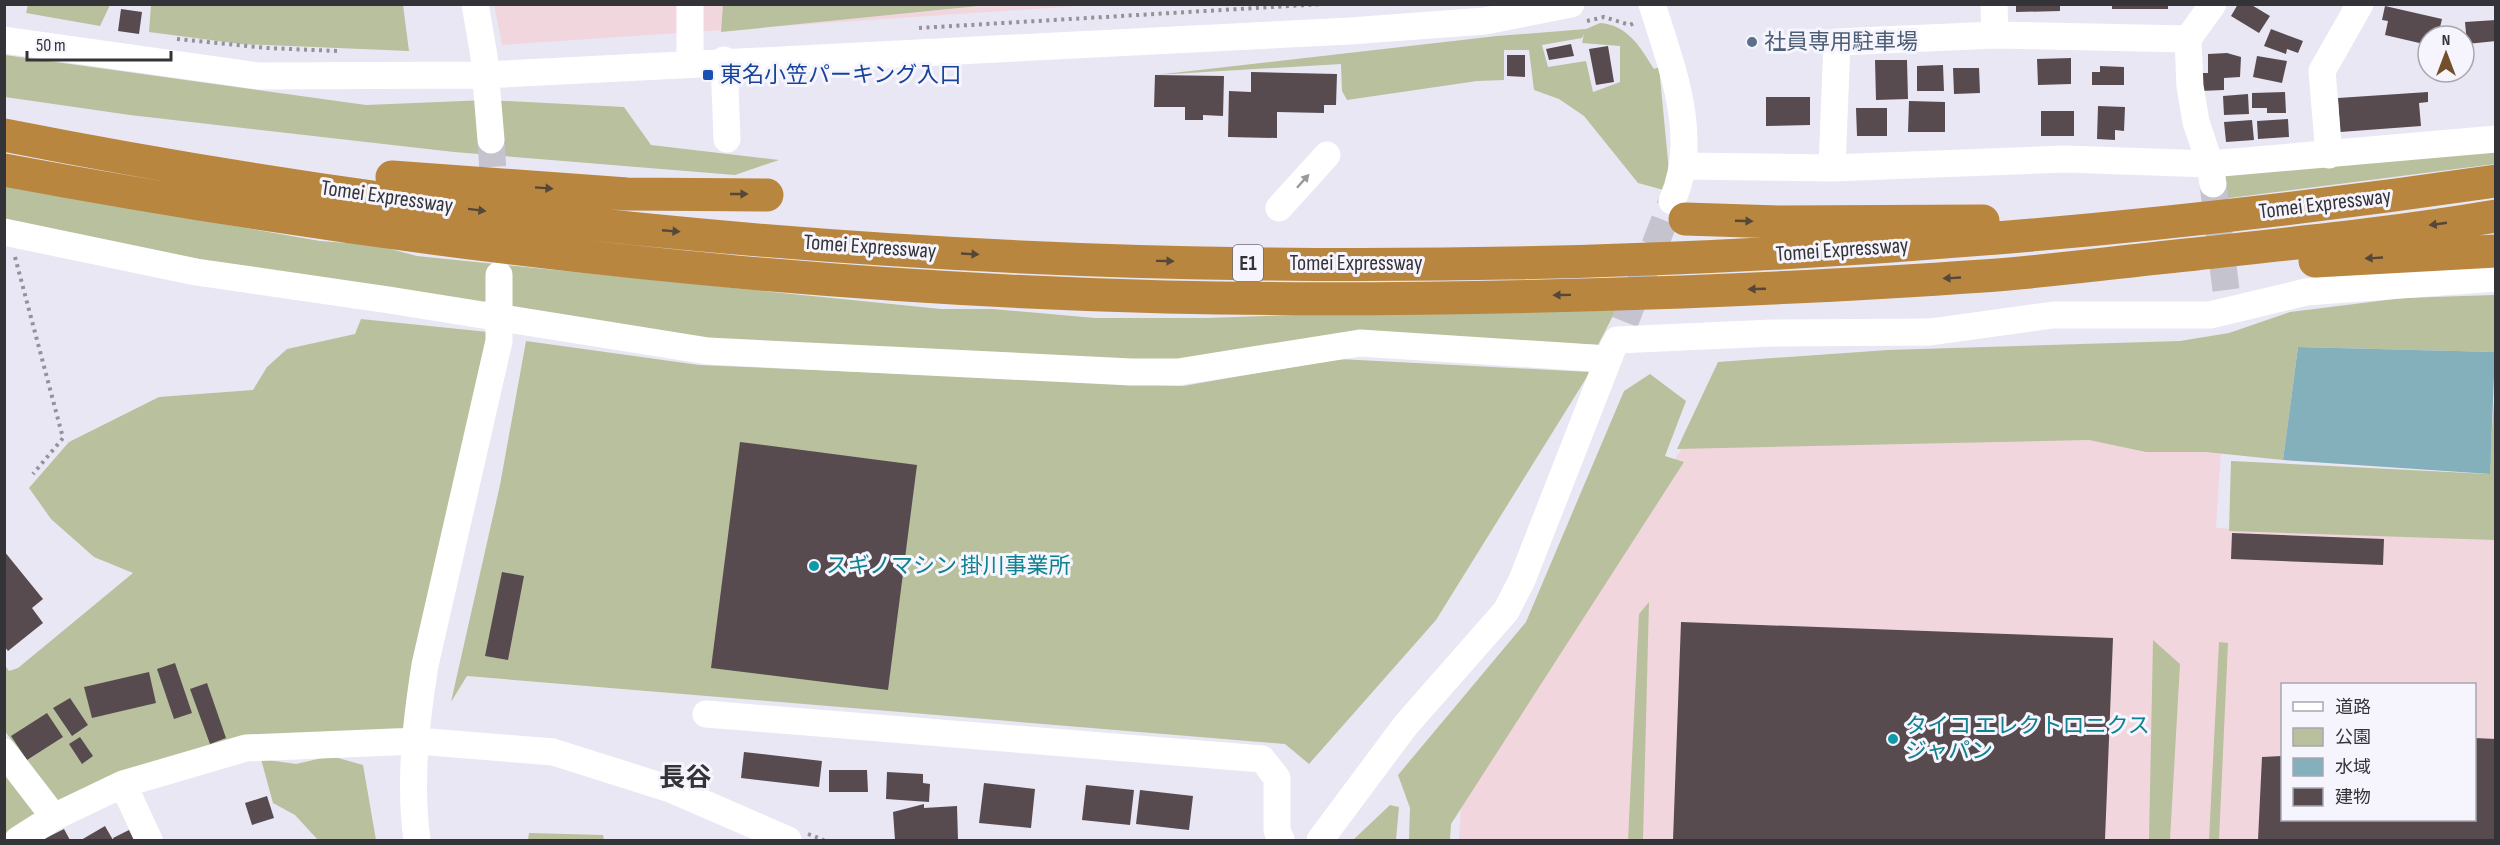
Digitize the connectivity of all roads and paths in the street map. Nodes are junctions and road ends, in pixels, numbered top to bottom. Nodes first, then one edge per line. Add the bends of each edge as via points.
1 (475, 4) edge
2 (690, 4) edge
3 (1994, 4) edge
4 (2213, 4) edge
5 (2360, 4) edge
6 (1654, 10) edge
7 (1575, 14) edge
8 (1995, 35) junction
9 (174, 39) dead end
10 (2188, 39) junction
11 (4, 40) edge
12 (347, 51) dead end
13 (724, 60) junction
14 (690, 62) junction
15 (485, 75) junction
16 (4, 135) edge
17 (727, 139) dead end
18 (2496, 139) edge
19 (491, 140) tunnel mouth
20 (68, 148) junction
21 (1327, 155) dead end
22 (2329, 155) junction
23 (1682, 166) junction
24 (1832, 168) junction
25 (4, 170) edge
26 (2211, 174) junction
27 (2496, 182) edge
28 (767, 195) dead end
29 (1279, 208) dead end
30 (1679, 210) joint
31 (2496, 216) edge
32 (2200, 219) junction
33 (7, 232) edge
34 (2496, 251) edge
35 (499, 275) dead end
36 (1989, 276) junction
37 (2496, 278) edge
38 (499, 319) junction
39 (1616, 341) junction
40 (33, 474) dead end
41 (706, 714) dead end
42 (417, 741) junction
43 (4, 752) edge
44 (123, 784) junction
45 (54, 817) junction
46 (796, 836) edge
47 (18, 840) edge
48 (149, 840) edge
49 (417, 840) edge
50 (824, 840) edge
51 (1281, 840) edge
52 (1320, 840) edge

1 - 15 street
2 - 14 street
3 - 8 street
4 - 10 street
5 - 22 street via 2322,71
6 - 7 path via 1630,25
6 - 23 street via 1682,107
7 - 13 street via 1361,30
8 - 10 street
8 - 24 street via 1837,42
9 - 12 path
10 - 26 street via 2196,122
11 - 15 street via 259,76
13 - 14 street
13 - 17 street
14 - 15 street
15 - 19 street
16 - 20 highway, Tomei Expressway / E1
18 - 22 street
20 -> 28 highway via 455,183 627,194
20 -> 32 highway, Tomei Expressway / E1 via 397,199 591,224 919,251 1080,259 1240,263 1602,261 1822,253
29 -> 21 street
22 - 26 street
23 - 24 street
23 - 30 street
24 - 26 street via 2064,159
36 -> 25 highway, Tomei Expressway / E1 via 1766,289 1404,298 1166,297 955,287 718,269 266,216
27 - 32 highway, Tomei Expressway / E1
30 -> 32 highway via 1791,222
31 -> 36 highway, Tomei Expressway / E1 via 2302,242
33 - 38 street via 196,272
33 - 40 path via 63,438
34 -> 36 highway via 2107,276
35 - 38 street
37 - 39 street via 2227,301 2210,315 2053,315 1930,332 1772,333
38 - 39 street via 708,351 1131,372 1178,372 1360,343
38 - 42 street via 499,341 426,665
39 - 52 street via 1522,580 1506,611 1406,726
41 - 51 street via 1262,759 1277,778 1277,830
42 - 44 street via 246,748
42 - 46 street via 553,752 673,790
42 - 49 street via 412,808
43 - 45 street
44 - 45 street
44 - 48 street
45 - 47 street
46 - 50 path

